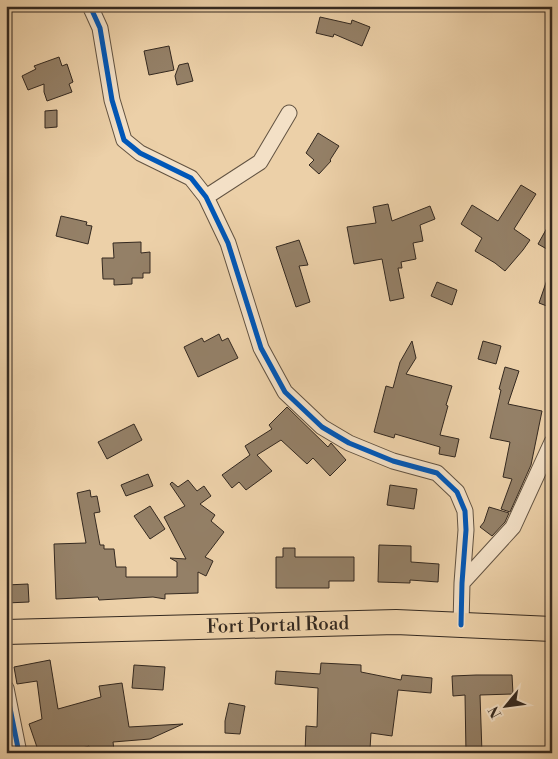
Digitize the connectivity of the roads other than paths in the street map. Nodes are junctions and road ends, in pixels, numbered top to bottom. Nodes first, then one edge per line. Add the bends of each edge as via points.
1 (90, 6) edge
2 (289, 113) dead end
3 (206, 197) junction
4 (552, 442) edge
5 (462, 583) junction
6 (461, 625) junction
7 (552, 629) edge
8 (6, 632) edge
9 (6, 688) edge
10 (19, 753) edge

1 - 3 street via 100,28 112,100 124,140 140,152 191,178
2 - 3 street via 260,162
3 - 5 street via 228,243 261,348 285,392 322,427 393,461 437,473 457,492 465,511
4 - 5 street via 513,527
5 - 6 street
6 - 7 main road, Fort Portal Road
6 - 8 main road, Fort Portal Road via 396,622
9 - 10 street

